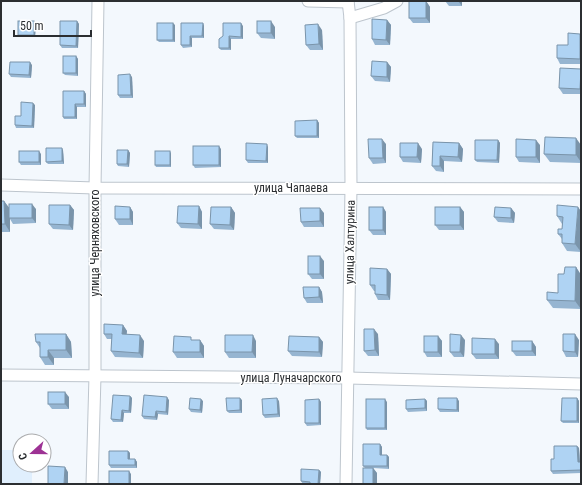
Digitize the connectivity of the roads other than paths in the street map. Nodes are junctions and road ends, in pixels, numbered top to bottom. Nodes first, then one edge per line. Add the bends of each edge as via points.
1 (98, 1) edge
2 (308, 1) edge
3 (348, 1) edge
4 (397, 1) edge
5 (350, 18) junction
6 (1, 185) edge
7 (95, 188) junction
8 (351, 188) junction
9 (581, 189) edge
10 (1, 375) edge
11 (95, 376) junction
12 (348, 378) junction
13 (581, 384) edge
14 (92, 484) edge
15 (346, 484) edge

1 - 7 street, улица Черняховского
2 - 3 street
3 - 5 street, улица Халтурина
4 - 5 street via 384,8
5 - 8 street, улица Халтурина
6 - 7 street, улица Чапаева
7 - 8 street, улица Чапаева
7 - 11 street, улица Черняховского
8 - 9 street, улица Чапаева
8 - 12 street, улица Халтурина
10 - 11 street, улица Луначарского
11 - 12 street, улица Луначарского
11 - 14 street, улица Черняховского
12 - 13 street, улица Луначарского
12 - 15 street, улица Халтурина

